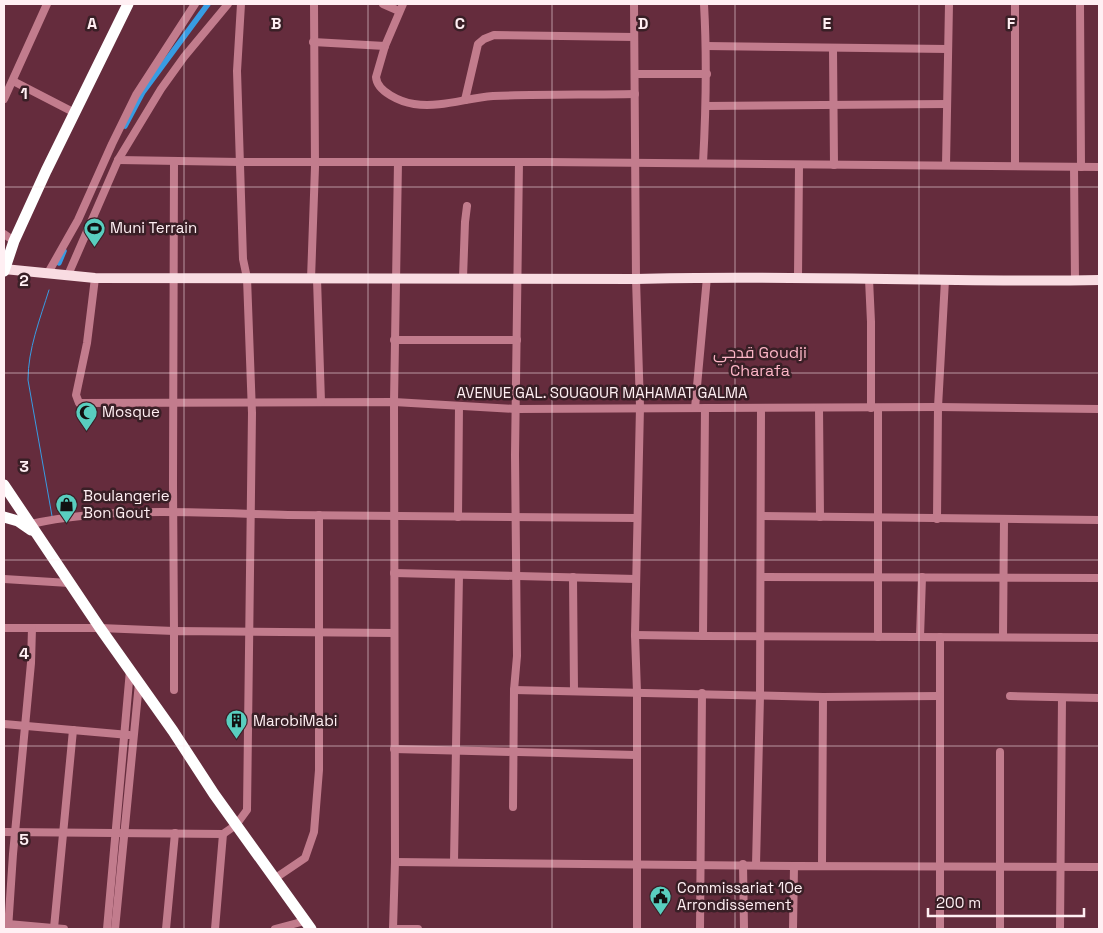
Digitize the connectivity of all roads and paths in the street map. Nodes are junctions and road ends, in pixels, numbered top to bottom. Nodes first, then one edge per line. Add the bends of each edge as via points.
1 (47, 4) edge
2 (128, 4) edge
3 (195, 4) edge
4 (228, 4) edge
5 (241, 4) edge
6 (314, 4) edge
7 (383, 4) edge
8 (634, 4) edge
9 (704, 4) edge
10 (949, 4) edge
11 (1015, 4) edge
12 (1080, 4) edge
13 (401, 7) edge
14 (634, 37) junction
15 (313, 42) junction
16 (385, 46) junction
17 (706, 46) junction
18 (833, 48) junction
19 (948, 49) junction
20 (635, 74) junction
21 (706, 74) junction
22 (13, 81) junction
23 (635, 94) junction
24 (4, 99) edge
25 (465, 100) junction
26 (947, 104) junction
27 (706, 106) junction
28 (834, 106) junction
29 (74, 113) junction
30 (118, 160) junction
31 (174, 161) junction
32 (240, 162) junction
33 (315, 162) junction
34 (398, 162) junction
35 (519, 162) junction
36 (635, 163) junction
37 (703, 163) junction
38 (834, 165) junction
39 (946, 165) junction
40 (799, 166) junction
41 (1015, 166) junction
42 (1077, 167) junction
43 (1099, 167) edge
44 (467, 206) dead end
45 (9, 238) edge
46 (4, 270) edge
47 (48, 273) junction
48 (68, 275) junction
49 (707, 277) junction
50 (798, 277) junction
51 (95, 278) junction
52 (175, 278) junction
53 (247, 278) junction
54 (463, 278) junction
55 (518, 278) junction
56 (314, 279) junction
57 (396, 279) junction
58 (636, 279) junction
59 (869, 279) junction
60 (945, 280) junction
61 (1099, 280) edge
62 (1075, 281) junction
63 (394, 340) junction
64 (517, 340) junction
65 (320, 402) junction
66 (394, 402) junction
67 (174, 403) junction
68 (252, 404) junction
69 (458, 406) junction
70 (640, 407) junction
71 (938, 407) junction
72 (695, 408) junction
73 (705, 408) junction
74 (761, 408) junction
75 (819, 408) junction
76 (874, 408) junction
77 (516, 409) junction
78 (1099, 410) edge
79 (4, 485) edge
80 (4, 502) edge
81 (173, 513) junction
82 (252, 514) junction
83 (319, 515) junction
84 (394, 516) junction
85 (761, 516) junction
86 (4, 517) edge
87 (458, 517) junction
88 (516, 517) junction
89 (820, 517) junction
90 (636, 518) junction
91 (878, 518) junction
92 (28, 519) junction
93 (937, 519) junction
94 (1004, 520) junction
95 (1099, 520) edge
96 (40, 538) junction
97 (394, 574) junction
98 (459, 575) junction
99 (516, 575) junction
100 (573, 577) junction
101 (761, 577) junction
102 (922, 577) junction
103 (1003, 577) junction
104 (878, 578) junction
105 (1099, 578) edge
106 (4, 579) edge
107 (636, 579) junction
108 (69, 583) junction
109 (4, 628) edge
110 (32, 628) junction
111 (100, 628) junction
112 (174, 631) junction
113 (250, 632) junction
114 (318, 632) junction
115 (394, 633) junction
116 (635, 635) junction
117 (703, 636) junction
118 (760, 636) junction
119 (878, 637) junction
120 (920, 637) junction
121 (940, 637) junction
122 (1003, 637) junction
123 (1099, 638) edge
124 (130, 670) junction
125 (138, 683) junction
126 (174, 690) dead end
127 (514, 690) junction
128 (574, 691) junction
129 (637, 692) junction
130 (702, 693) junction
131 (760, 696) junction
132 (939, 696) junction
133 (1010, 696) dead end
134 (823, 697) junction
135 (1062, 698) junction
136 (1099, 698) edge
137 (4, 724) edge
138 (25, 726) junction
139 (73, 730) junction
140 (129, 735) junction
141 (394, 749) junction
142 (455, 751) junction
143 (513, 752) junction
144 (1000, 752) dead end
145 (636, 755) junction
146 (513, 807) dead end
147 (236, 825) junction
148 (4, 832) edge
149 (15, 832) junction
150 (63, 832) junction
151 (115, 833) junction
152 (124, 833) junction
153 (175, 833) junction
154 (223, 834) junction
155 (395, 862) junction
156 (454, 862) junction
157 (638, 864) junction
158 (700, 864) junction
159 (743, 864) junction
160 (756, 865) junction
161 (822, 865) junction
162 (794, 866) junction
163 (940, 866) junction
164 (1000, 867) junction
165 (1099, 867) edge
166 (1062, 868) junction
167 (274, 879) junction
168 (7, 905) edge
169 (308, 925) edge
170 (8, 927) edge
171 (54, 928) edge
172 (64, 929) edge
173 (107, 929) edge
174 (115, 929) edge
175 (166, 929) edge
176 (215, 929) edge
177 (275, 929) edge
178 (393, 929) edge
179 (418, 929) edge
180 (637, 929) edge
181 (700, 929) edge
182 (744, 929) edge
183 (793, 929) edge
184 (940, 929) edge
185 (1000, 929) edge
186 (1060, 929) edge

1 - 22 street
2 - 29 highway
3 - 47 street via 136,95 78,220
4 - 30 street via 161,89
5 - 32 street via 237,71
6 - 15 street
7 - 13 street
8 - 14 street
9 - 17 street
10 - 19 street
11 - 41 street
12 - 42 street
13 - 16 street
14 - 20 street
14 - 25 street via 494,35 478,44
15 - 16 street
15 - 33 street
16 - 25 street via 376,82 391,95 411,104 423,105
17 - 18 street
17 - 21 street
18 - 19 street
18 - 28 street
19 - 26 street
20 - 21 street
20 - 23 street
21 - 27 street
22 - 24 street
22 - 29 street
23 - 25 street via 493,96
23 - 36 street
26 - 28 street
26 - 39 street
27 - 28 street
27 - 37 street
28 - 38 street
29 - 45 highway
30 - 31 street
30 - 48 street
31 - 32 street
31 - 52 street
32 - 33 street
32 - 53 street via 243,259
33 - 34 street
33 - 56 street
34 - 35 street
34 - 57 street
35 - 36 street
35 - 55 street
36 - 37 street
36 - 58 street
37 - 40 street
38 - 39 street
38 - 40 street
39 - 41 street
40 - 50 street
41 - 42 street
42 - 43 street
42 - 62 street
44 - 54 street
45 - 46 highway
46 - 47 main road
47 - 48 main road
48 - 51 main road
49 - 50 main road
49 - 58 main road
49 - 72 street
50 - 59 main road
51 - 52 main road
51 - 67 street, AVENUE GAL. SOUGOUR MAHAMAT GALMA via 77,400 79,403
52 - 53 main road
52 - 67 street
53 - 56 main road
53 - 68 street
54 - 55 main road
54 - 57 main road
55 - 58 main road
55 - 64 street
56 - 57 main road
56 - 65 street
57 - 63 street
58 - 70 street
59 - 60 main road
59 - 76 street
60 - 62 main road
60 - 71 street
61 - 62 main road
63 - 64 street
63 - 66 street
64 - 77 street
65 - 66 street, AVENUE GAL. SOUGOUR MAHAMAT GALMA
65 - 68 street, AVENUE GAL. SOUGOUR MAHAMAT GALMA
66 - 69 street, AVENUE GAL. SOUGOUR MAHAMAT GALMA
66 - 84 street
67 - 68 street, AVENUE GAL. SOUGOUR MAHAMAT GALMA
67 - 81 street
68 - 82 street
69 - 77 street, AVENUE GAL. SOUGOUR MAHAMAT GALMA
69 - 87 street
70 - 72 street, AVENUE GAL. SOUGOUR MAHAMAT GALMA
70 - 77 street, AVENUE GAL. SOUGOUR MAHAMAT GALMA
70 - 90 street
71 - 76 street, AVENUE GAL. SOUGOUR MAHAMAT GALMA
71 - 78 street, AVENUE GAL. SOUGOUR MAHAMAT GALMA
71 - 93 street
72 - 73 street, AVENUE GAL. SOUGOUR MAHAMAT GALMA
73 - 74 street, AVENUE GAL. SOUGOUR MAHAMAT GALMA
73 - 117 street
74 - 75 street, AVENUE GAL. SOUGOUR MAHAMAT GALMA
74 - 85 street
75 - 76 street, AVENUE GAL. SOUGOUR MAHAMAT GALMA
75 - 89 street
76 - 91 street
77 - 88 street
79 - 92 highway
80 - 92 highway via 13,505
81 - 82 street
81 - 92 street
81 - 112 street
82 - 83 street
82 - 113 street
83 - 84 street
83 - 114 street
84 - 87 street
84 - 97 street
85 - 89 street
85 - 101 street
86 - 96 highway via 23,523
87 - 88 street
88 - 90 street
88 - 99 street
89 - 91 street
90 - 107 street
91 - 93 street
91 - 104 street
92 - 96 highway
93 - 94 street
94 - 95 street
94 - 103 street
96 - 108 highway
97 - 98 street
97 - 115 street
98 - 99 street
98 - 142 street
99 - 100 street
99 - 127 street
100 - 107 street
100 - 128 street
101 - 104 street
101 - 118 street
102 - 103 street
102 - 104 street
102 - 120 street
103 - 105 street
103 - 122 street
104 - 119 street
106 - 108 street
107 - 116 street
108 - 111 highway
109 - 110 street
110 - 111 street
110 - 138 street
111 - 112 street
111 - 124 highway
112 - 113 street
112 - 126 street
113 - 114 street
113 - 147 street via 248,804
114 - 115 street
114 - 167 street via 319,770 314,832 305,858
115 - 141 street
116 - 117 street
116 - 129 street
117 - 118 street
118 - 119 street
118 - 131 street
119 - 120 street
120 - 121 street
121 - 122 street
121 - 132 street
122 - 123 street
124 - 125 highway
124 - 140 street
125 - 140 street
125 - 147 highway
127 - 128 street
127 - 143 street
128 - 129 street
129 - 130 street
129 - 145 street
130 - 131 street
130 - 158 street
131 - 134 street
131 - 160 street
132 - 134 street
132 - 163 street
133 - 135 street
134 - 161 street
135 - 136 street
135 - 166 street
137 - 138 street
138 - 139 street
138 - 149 street
139 - 140 street
139 - 150 street
140 - 151 street
140 - 152 street
141 - 142 street
141 - 155 street
142 - 143 street
142 - 156 street
143 - 145 street
143 - 146 street
144 - 164 street
145 - 157 street
147 - 154 street
147 - 167 highway
148 - 149 street
149 - 150 street
149 - 168 street
150 - 151 street
150 - 171 street
151 - 152 street
151 - 173 street
152 - 153 street
152 - 174 street
153 - 154 street
153 - 175 street
154 - 176 street
155 - 156 street
155 - 178 street
156 - 157 street
157 - 158 street
157 - 180 street
158 - 159 street
158 - 181 street
159 - 160 street
159 - 182 street
160 - 162 street
161 - 162 street
161 - 163 street
162 - 183 street
163 - 164 street
163 - 184 street
164 - 166 street
164 - 185 street
165 - 166 street
166 - 186 street
167 - 169 highway
168 - 170 street
169 - 177 street
170 - 171 street
171 - 172 street
178 - 179 street

